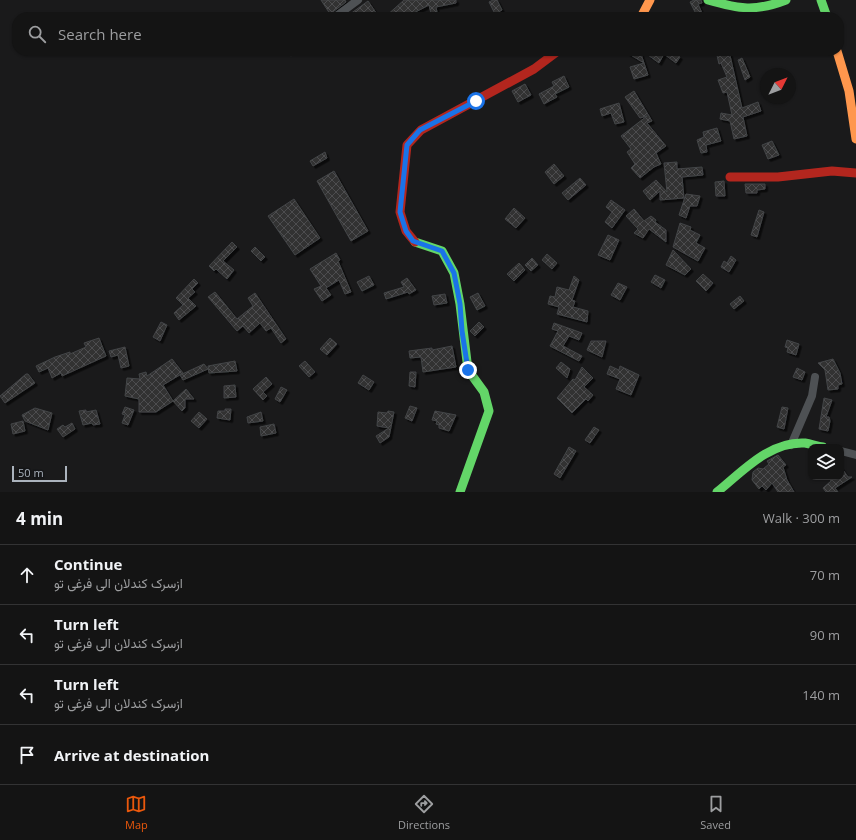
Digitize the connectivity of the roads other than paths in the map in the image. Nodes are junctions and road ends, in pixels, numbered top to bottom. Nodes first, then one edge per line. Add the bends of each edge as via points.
1 (358, 0) edge
2 (650, 0) edge
3 (708, 0) edge
4 (786, 0) edge
5 (820, 0) edge
6 (342, 12) edge
7 (644, 12) edge
8 (825, 12) edge
9 (551, 56) edge
10 (839, 56) edge
11 (856, 139) edge
12 (856, 173) edge
13 (730, 177) dead end
14 (815, 377) dead end
15 (809, 444) edge
16 (791, 445) junction
17 (844, 452) edge
18 (856, 455) edge
19 (460, 492) edge
20 (717, 492) edge

1 - 6 street
2 - 7 street
3 - 4 street via 752,10 767,8
5 - 8 street
9 - 19 street via 534,69 420,130 407,145 400,212 406,231 413,241 442,251 454,273 468,370 484,392 488,411
10 - 11 street via 850,91
12 - 13 street via 832,171 778,177
14 - 16 street via 812,396
15 - 16 street
16 - 20 street via 768,451
17 - 18 street

